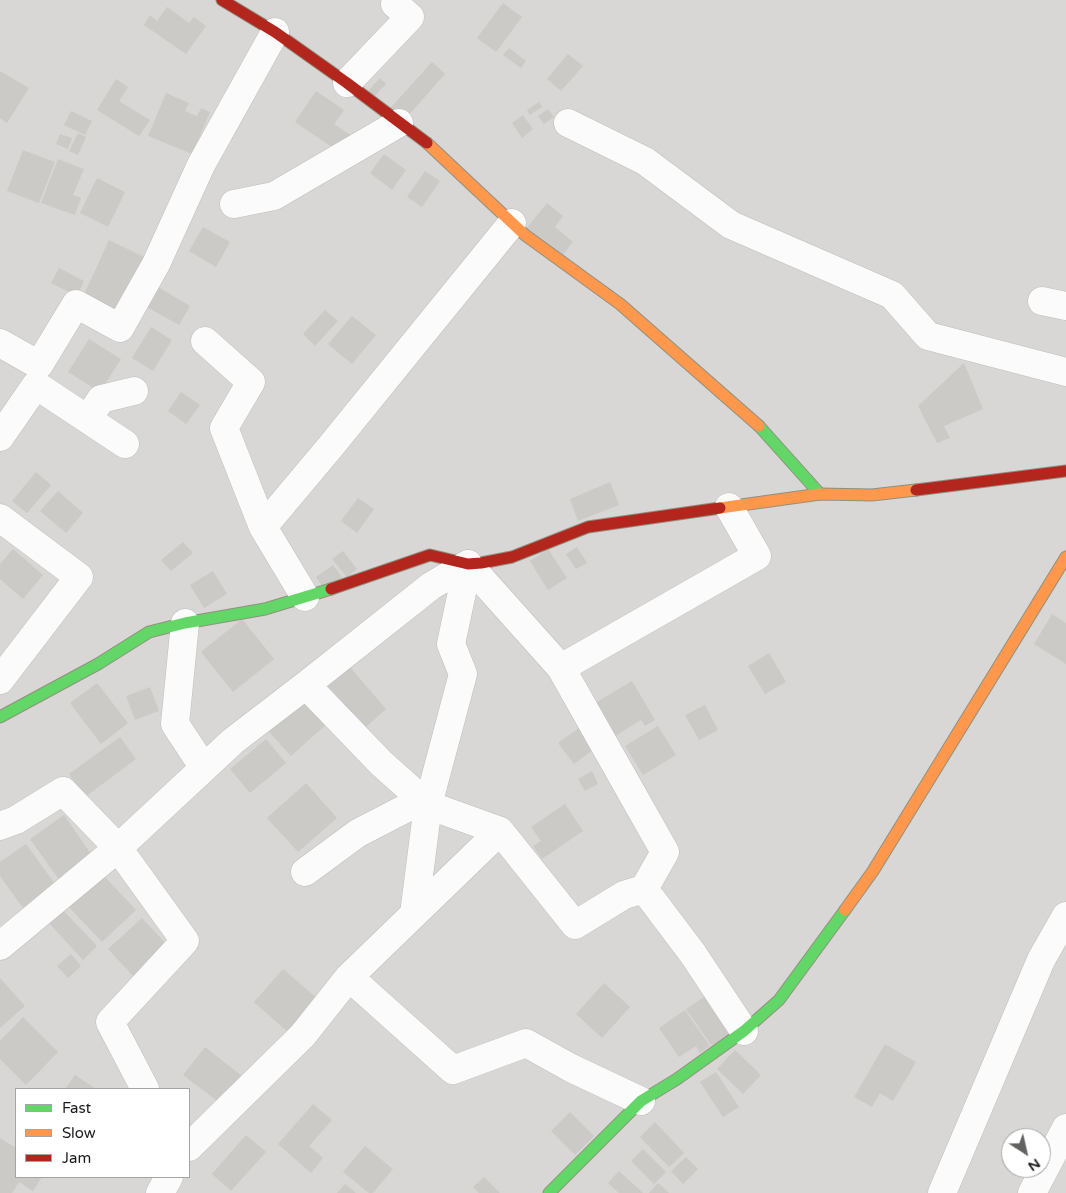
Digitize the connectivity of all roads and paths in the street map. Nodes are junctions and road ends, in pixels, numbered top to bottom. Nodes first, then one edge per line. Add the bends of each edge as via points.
1 (222, 0) edge
2 (395, 4) dead end
3 (275, 32) junction
4 (347, 83) junction
5 (399, 123) junction
6 (568, 123) dead end
7 (234, 204) dead end
8 (512, 222) junction
9 (205, 341) dead end
10 (0, 342) edge
11 (1066, 372) edge
12 (38, 375) junction
13 (134, 391) dead end
14 (88, 419) junction
15 (0, 437) edge
16 (125, 444) dead end
17 (1066, 471) edge
18 (820, 494) junction
19 (729, 507) junction
20 (0, 518) edge
21 (263, 527) junction
22 (1066, 557) edge
23 (468, 564) junction
24 (305, 597) junction
25 (185, 623) junction
26 (561, 668) junction
27 (0, 680) edge
28 (306, 685) junction
29 (0, 717) edge
30 (204, 768) junction
31 (425, 802) junction
32 (0, 826) edge
33 (500, 830) junction
34 (118, 848) junction
35 (305, 872) dead end
36 (644, 889) junction
37 (414, 914) junction
38 (1066, 916) edge
39 (0, 946) edge
40 (349, 977) junction
41 (744, 1031) junction
42 (144, 1088) edge
43 (642, 1101) junction
44 (1066, 1128) edge
45 (190, 1146) edge
46 (168, 1178) edge
47 (160, 1193) edge
48 (549, 1193) edge
49 (942, 1193) edge
50 (1032, 1193) edge

1 - 3 street
2 - 4 street via 410,17
3 - 4 street
3 - 12 street via 201,165 156,264 120,328 76,304
4 - 5 street
5 - 7 street via 274,196
5 - 8 street via 429,145
6 - 11 street via 645,162 732,224 892,296 928,336
8 - 18 street via 627,310 760,428
8 - 21 street
9 - 21 street via 251,382 224,428
10 - 12 street
12 - 14 street
12 - 15 street
13 - 14 street via 101,399
14 - 16 street
17 - 18 street via 872,495
18 - 19 street
19 - 23 street via 588,527 512,557
19 - 26 street via 757,556
20 - 27 street via 79,577
21 - 24 street
22 - 41 street via 873,871 779,1000
23 - 24 street via 430,555
23 - 26 street
23 - 28 street via 431,586
23 - 31 street via 451,644 463,674
24 - 25 street via 265,609
25 - 29 street via 149,632 98,664
25 - 30 street via 175,724
26 - 36 street via 665,852
28 - 30 street via 233,741
28 - 31 street via 381,763
30 - 34 street
31 - 33 street
31 - 35 street via 358,833
31 - 37 street
32 - 34 street via 16,820 63,791
33 - 36 street via 575,925 624,895
33 - 37 street
34 - 39 street
34 - 42 street via 185,941 110,1022
36 - 41 street via 693,954
37 - 40 street
38 - 49 street via 1041,960
40 - 43 street via 453,1070 526,1043
40 - 45 street via 303,1035
41 - 43 street
43 - 48 street
44 - 50 street
46 - 47 street

